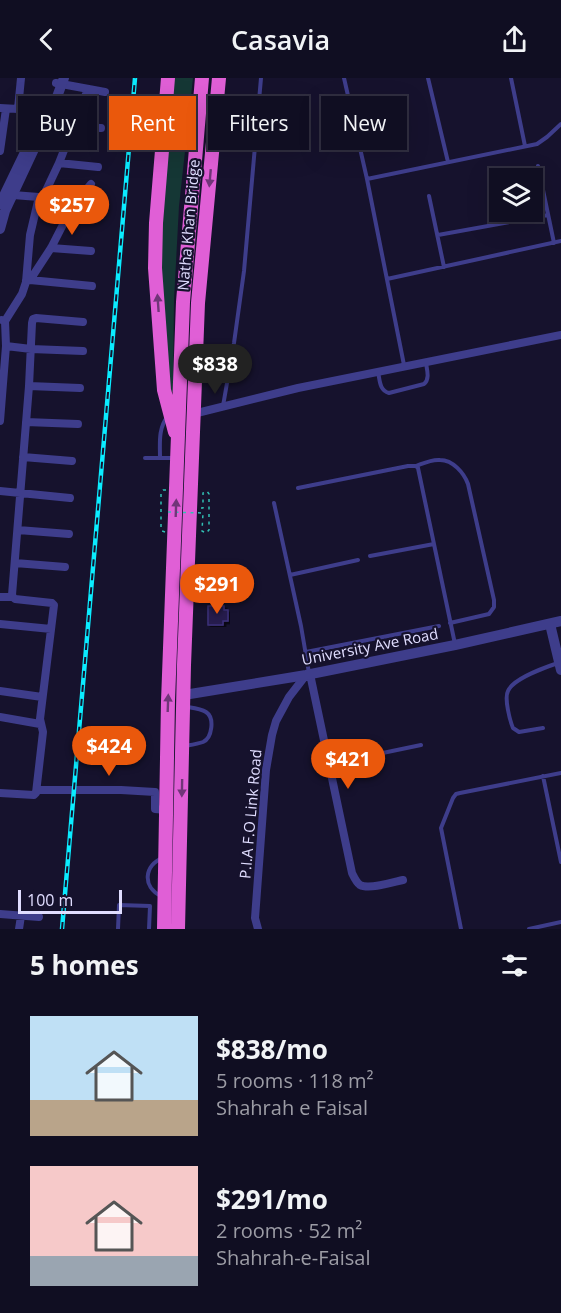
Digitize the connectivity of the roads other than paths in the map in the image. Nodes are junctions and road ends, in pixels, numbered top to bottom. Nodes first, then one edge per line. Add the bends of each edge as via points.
1 (21, 78) edge
2 (168, 78) edge
3 (202, 78) edge
4 (219, 78) edge
5 (261, 78) edge
6 (344, 78) edge
7 (428, 78) edge
8 (511, 78) edge
9 (60, 81) edge
10 (88, 89) junction
11 (105, 92) dead end
12 (19, 96) edge
13 (52, 96) edge
14 (85, 96) edge
15 (3, 108) edge
16 (18, 109) edge
17 (561, 124) edge
18 (2, 127) edge
19 (97, 128) edge
20 (101, 128) dead end
21 (525, 146) junction
22 (27, 150) edge
23 (64, 150) edge
24 (0, 151) edge
25 (448, 162) junction
26 (59, 164) junction
27 (538, 166) dead end
28 (98, 167) dead end
29 (367, 178) junction
30 (91, 184) dead end
31 (429, 196) dead end
32 (41, 197) junction
33 (77, 200) junction
34 (4, 201) edge
35 (548, 215) junction
36 (0, 229) edge
37 (438, 236) junction
38 (561, 241) edge
39 (554, 243) junction
40 (51, 248) junction
41 (91, 251) dead end
42 (444, 267) junction
43 (387, 279) junction
44 (28, 281) junction
45 (92, 286) dead end
46 (191, 303) junction
47 (3, 320) edge
48 (83, 322) dead end
49 (561, 335) edge
50 (6, 346) junction
51 (32, 349) junction
52 (83, 351) dead end
53 (426, 362) junction
54 (404, 366) junction
55 (378, 372) junction
56 (29, 386) junction
57 (80, 388) dead end
58 (223, 406) junction
59 (169, 414) junction
60 (193, 414) junction
61 (0, 421) edge
62 (26, 422) junction
63 (78, 424) dead end
64 (178, 443) junction
65 (23, 457) junction
66 (145, 458) dead end
67 (160, 458) junction
68 (178, 458) junction
69 (72, 460) dead end
70 (416, 466) junction
71 (298, 488) dead end
72 (0, 491) edge
73 (20, 494) junction
74 (70, 498) dead end
75 (274, 503) dead end
76 (18, 530) junction
77 (69, 534) dead end
78 (434, 543) junction
79 (370, 556) dead end
80 (358, 560) dead end
81 (15, 563) junction
82 (65, 567) dead end
83 (290, 575) junction
84 (0, 597) edge
85 (14, 597) junction
86 (450, 623) junction
87 (555, 623) edge
88 (0, 624) edge
89 (438, 626) dead end
90 (51, 629) junction
91 (455, 645) junction
92 (306, 652) junction
93 (560, 667) edge
94 (308, 675) junction
95 (0, 691) edge
96 (42, 697) junction
97 (184, 701) junction
98 (0, 717) edge
99 (40, 724) junction
100 (543, 728) dead end
101 (421, 745) dead end
102 (183, 747) junction
103 (329, 764) junction
104 (561, 772) edge
105 (543, 776) junction
106 (37, 790) junction
107 (0, 793) edge
108 (166, 810) junction
109 (561, 862) edge
110 (404, 880) dead end
111 (0, 914) edge
112 (21, 916) junction
113 (39, 917) dead end
114 (561, 922) edge
115 (19, 929) edge
116 (118, 929) edge
117 (148, 929) edge
118 (164, 929) edge
119 (178, 929) edge
120 (258, 929) edge
121 (461, 929) edge
122 (530, 929) edge

1 - 12 street
59 -> 2 highway via 155,268
3 - 46 highway, Natha Khan Bridge
4 -> 46 highway, Natha Khan Bridge
5 - 58 lane via 244,271
6 - 29 lane
7 - 25 lane
8 - 21 lane
9 - 10 street
9 - 13 street
9 - 34 street via 51,113
10 - 11 street
10 - 14 street
15 - 16 street
15 - 18 street
17 - 21 lane via 537,144
18 - 24 street
19 - 20 street
21 - 25 lane
22 - 34 street
23 - 26 street
25 - 29 lane
26 - 28 street
26 - 32 street
27 - 35 lane
29 - 43 lane
30 - 33 street
31 - 37 lane
32 - 33 street
32 - 34 street
32 - 44 street via 30,235
33 - 40 street
34 - 36 street
35 - 37 lane
35 - 39 lane
37 - 42 lane
38 - 39 lane
39 - 42 lane
40 - 41 street
40 - 44 street
42 - 43 lane
43 - 54 lane
44 - 45 street
44 - 47 street
46 - 60 highway
46 - 64 highway
47 - 50 street
48 - 51 street via 33,319
49 - 53 street
50 - 51 street
50 - 61 street
51 - 52 street
51 - 56 street
53 - 54 street
53 - 55 lane via 428,377 424,384 389,393 381,387
54 - 55 street
55 - 58 street
56 - 57 street
56 - 62 street
58 - 60 street
59 - 64 highway
59 - 67 lane via 162,425
60 - 97 highway
62 - 63 street
62 - 65 street
64 - 68 highway
65 - 69 street
65 - 73 street
66 - 67 lane
67 - 68 lane
108 -> 68 highway
70 - 71 lane
70 - 78 lane
70 - 86 lane via 441,459 465,476 494,600 489,614
72 - 73 street
73 - 74 street
73 - 76 street
75 - 83 lane
76 - 77 street
76 - 81 street
78 - 79 lane
78 - 86 lane
80 - 83 lane
81 - 82 street
81 - 85 street
83 - 92 lane
84 - 85 street
85 - 90 street via 53,604
86 - 91 lane
87 - 91 street, University Ave Road
87 - 93 street
88 - 90 street
89 - 92 lane
90 - 96 street
91 - 94 street, University Ave Road
92 - 94 lane
93 - 100 lane via 543,668 507,691 513,728 519,732
94 - 97 street, University Ave Road
94 - 103 street
94 - 120 street, P.I.A F.O Link Road via 289,697 276,721 268,758 255,918
95 - 96 street
96 - 99 street
97 - 102 highway
97 - 102 lane via 206,712 211,721 210,735 205,741
98 - 99 street
99 - 106 street via 43,732
101 - 103 lane
102 -> 119 highway
103 - 110 street via 354,878 364,886
104 - 105 lane
105 - 109 lane
105 - 121 lane via 460,793 453,798 441,828
106 - 107 street via 34,795
106 - 108 street via 155,792 155,809
108 - 118 highway
111 - 112 street
112 - 113 street
112 - 115 street
114 - 122 lane
116 - 117 lane via 119,905 150,906

